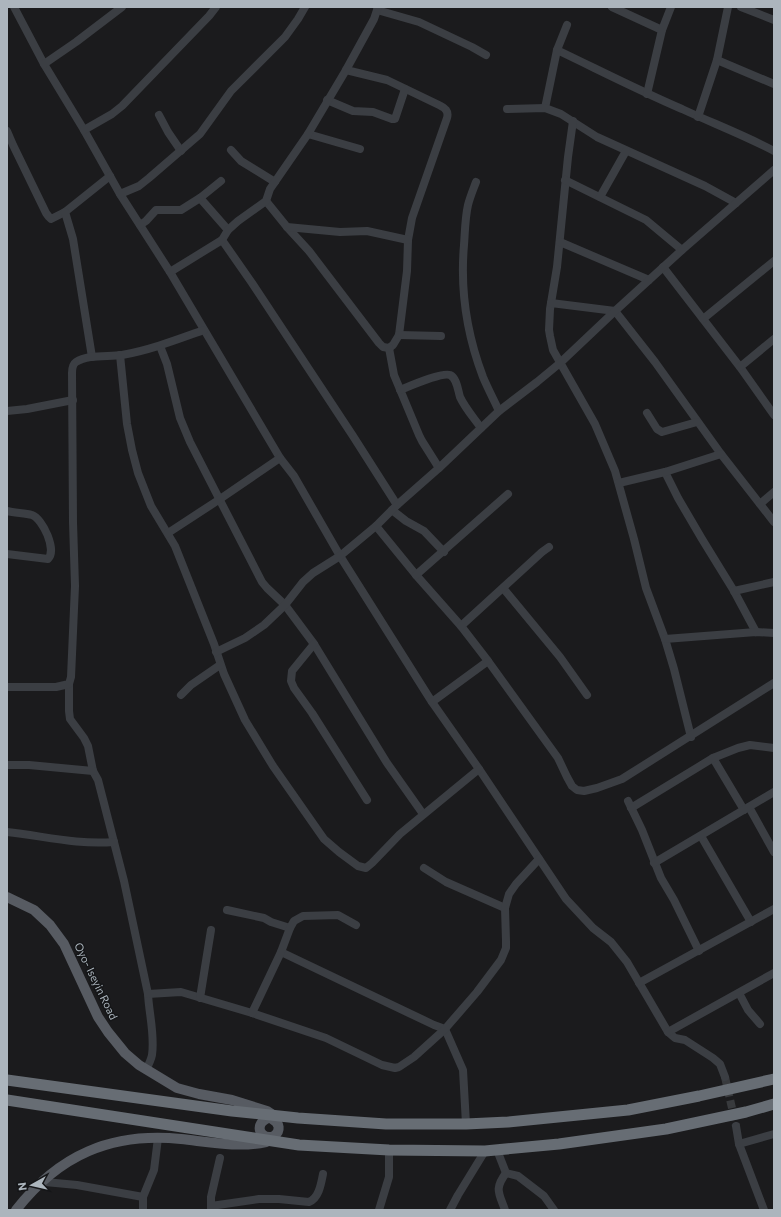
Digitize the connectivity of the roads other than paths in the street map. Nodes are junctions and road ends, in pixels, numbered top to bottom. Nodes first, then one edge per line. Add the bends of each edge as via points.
1 (14, 7) edge
2 (122, 7) edge
3 (216, 7) edge
4 (305, 7) edge
5 (612, 7) edge
6 (671, 7) edge
7 (728, 7) edge
8 (378, 8) edge
9 (744, 8) edge
10 (774, 20) edge
11 (567, 25) dead end
12 (662, 30) junction
13 (557, 50) junction
14 (486, 56) dead end
15 (717, 60) junction
16 (44, 64) junction
17 (346, 70) junction
18 (774, 84) edge
19 (405, 89) junction
20 (647, 94) junction
21 (327, 100) junction
22 (545, 108) junction
23 (507, 109) dead end
24 (159, 115) dead end
25 (698, 117) junction
26 (573, 121) junction
27 (84, 130) junction
28 (7, 131) edge
29 (308, 134) junction
30 (360, 149) dead end
31 (231, 150) dead end
32 (774, 150) edge
33 (181, 151) junction
34 (626, 151) junction
35 (774, 172) edge
36 (110, 176) junction
37 (565, 180) junction
38 (221, 181) dead end
39 (275, 182) junction
40 (476, 182) dead end
41 (120, 194) junction
42 (600, 197) junction
43 (200, 198) junction
44 (266, 201) junction
45 (736, 203) junction
46 (65, 212) junction
47 (140, 225) junction
48 (287, 227) junction
49 (228, 230) junction
50 (222, 240) junction
51 (408, 240) junction
52 (560, 242) junction
53 (682, 250) junction
54 (774, 261) edge
55 (663, 267) junction
56 (170, 272) junction
57 (649, 280) junction
58 (552, 303) junction
59 (615, 311) junction
60 (703, 319) junction
61 (204, 330) junction
62 (399, 335) junction
63 (441, 336) dead end
64 (774, 339) edge
65 (160, 346) junction
66 (388, 348) junction
67 (120, 355) junction
68 (92, 357) junction
69 (560, 363) junction
70 (740, 367) junction
71 (400, 390) junction
72 (72, 400) junction
73 (7, 411) edge
74 (499, 411) junction
75 (647, 413) dead end
76 (774, 414) edge
77 (697, 422) junction
78 (481, 428) junction
79 (721, 454) junction
80 (280, 458) junction
81 (439, 468) junction
82 (665, 472) junction
83 (619, 483) junction
84 (774, 492) edge
85 (508, 494) dead end
86 (220, 499) junction
87 (760, 504) junction
88 (394, 508) junction
89 (7, 511) edge
90 (774, 522) edge
91 (376, 526) junction
92 (168, 533) junction
93 (549, 548) dead end
94 (444, 552) junction
95 (7, 554) edge
96 (340, 556) junction
97 (416, 576) junction
98 (774, 582) edge
99 (503, 588) junction
100 (734, 591) junction
101 (285, 604) junction
102 (461, 626) junction
103 (756, 632) junction
104 (774, 633) edge
105 (665, 639) junction
106 (314, 644) junction
107 (216, 652) junction
108 (488, 661) junction
109 (220, 665) junction
110 (69, 684) junction
111 (774, 684) edge
112 (7, 687) edge
113 (181, 695) dead end
114 (587, 695) dead end
115 (432, 702) junction
116 (690, 737) junction
117 (774, 748) edge
118 (713, 758) junction
119 (7, 765) edge
120 (479, 769) junction
121 (93, 771) junction
122 (774, 792) edge
123 (367, 800) dead end
124 (746, 808) junction
125 (423, 814) junction
126 (7, 832) edge
127 (700, 836) junction
128 (114, 842) junction
129 (774, 852) edge
130 (539, 859) junction
131 (654, 863) junction
132 (424, 868) dead end
133 (7, 897) edge
134 (505, 908) junction
135 (774, 909) edge
136 (227, 910) dead end
137 (751, 922) junction
138 (356, 925) dead end
139 (290, 928) junction
140 (211, 930) dead end
141 (699, 951) junction
142 (281, 952) junction
143 (774, 973) edge
144 (640, 984) junction
145 (739, 993) junction
146 (148, 994) junction
147 (200, 998) junction
148 (252, 1013) junction
149 (760, 1024) dead end
150 (445, 1029) junction
151 (668, 1032) junction
152 (146, 1070) junction
153 (725, 1077) tunnel mouth
154 (774, 1079) edge
155 (7, 1080) edge
156 (7, 1100) edge
157 (774, 1104) edge
158 (466, 1124) junction
159 (265, 1126) junction
160 (736, 1126) tunnel mouth
161 (774, 1134) edge
162 (158, 1138) junction
163 (739, 1144) junction
164 (389, 1150) junction
165 (497, 1150) junction
166 (485, 1151) junction
167 (220, 1158) dead end
168 (506, 1173) junction
169 (323, 1174) dead end
170 (45, 1182) dead end
171 (143, 1197) junction
172 (211, 1208) edge
173 (16, 1210) edge
174 (143, 1210) edge
175 (379, 1210) edge
176 (450, 1210) edge
177 (505, 1210) edge
178 (554, 1210) edge
179 (764, 1210) edge

1 - 16 street
2 - 16 street
3 - 27 street via 122,106
4 - 33 street via 285,37 231,91 200,134
5 - 12 street
6 - 12 street
7 - 15 street
8 - 14 street via 419,22
8 - 17 street
9 - 10 street
11 - 13 street
12 - 20 street
13 - 20 street
13 - 22 street
15 - 18 street
15 - 25 street
16 - 27 street
17 - 19 street via 387,80
17 - 21 street
19 - 21 street via 395,119 392,120 373,112 353,111
19 - 51 street via 445,108 448,115 412,218
20 - 25 street
21 - 29 street
22 - 23 street
22 - 26 street
24 - 33 street
25 - 32 street
26 - 34 street via 597,137
26 - 37 street
27 - 36 street
28 - 46 street via 49,217 52,219
29 - 30 street
29 - 39 street
31 - 39 street
33 - 41 street via 138,186
34 - 42 street
34 - 45 street via 705,186
35 - 45 street
36 - 41 street
36 - 46 street
37 - 42 street
37 - 52 street
38 - 43 street
39 - 44 street
40 - 74 street via 466,215 462,261 464,308 479,365
41 - 47 street
42 - 53 street via 646,220
43 - 47 street via 181,210 156,210
43 - 49 street
44 - 48 street
44 - 49 street
45 - 53 street
46 - 68 street via 73,239
47 - 56 street
48 - 51 street via 340,232 367,231
48 - 66 street via 309,251 379,343
49 - 50 street
50 - 56 street
50 - 88 street via 353,436
51 - 62 street
52 - 57 street
52 - 58 street
53 - 55 street
54 - 60 street
55 - 57 street
55 - 60 street
56 - 61 street
57 - 59 street
58 - 59 street
58 - 69 street via 549,330 553,350
59 - 69 street
59 - 77 street via 656,362
60 - 70 street
61 - 65 street
61 - 80 street
62 - 63 street
62 - 66 street
64 - 70 street
65 - 67 street
65 - 86 street via 180,418
66 - 71 street
67 - 68 street
67 - 92 street via 127,424 136,465 151,506
68 - 72 street via 77,361 73,366
69 - 74 street
69 - 83 street via 595,424
70 - 76 street
71 - 78 street via 438,376 452,376 460,397
71 - 81 street via 422,442
72 - 73 street
72 - 110 street via 75,586
74 - 78 street
75 - 77 street via 657,429 662,432
77 - 79 street
78 - 81 street
79 - 82 street
79 - 87 street
80 - 86 street
80 - 96 street via 294,476
81 - 88 street
82 - 83 street
82 - 100 street
83 - 105 street via 646,588
84 - 87 street
85 - 94 street
86 - 92 street
86 - 101 street via 262,582
87 - 90 street
88 - 91 street
88 - 94 street via 406,521 424,531
89 - 95 street via 34,516 42,524 51,545 48,559
91 - 96 street
91 - 97 street
92 - 107 street
93 - 99 street
94 - 97 street
96 - 101 street via 302,582
96 - 115 street
97 - 102 street
98 - 100 street
99 - 102 street
99 - 114 street via 560,657
100 - 103 street
101 - 106 street
101 - 107 street via 264,625 245,638
102 - 108 street
103 - 104 street
103 - 105 street
105 - 116 street
106 - 123 street via 292,671 291,681
106 - 125 street via 386,763
107 - 109 street
108 - 115 street
108 - 116 street via 558,758 572,786 577,790 597,788 622,779
109 - 113 street
109 - 125 street via 245,720 273,766 324,839 338,852 358,866 366,868
110 - 112 street via 56,687
110 - 121 street via 70,719 88,746
111 - 116 street
115 - 120 street
117 - 118 street via 750,745
118 - 124 street
118 - 131 street via 629,804
119 - 121 street
120 - 125 street
120 - 130 street
121 - 128 street via 98,780
122 - 124 street
124 - 127 street
124 - 129 street
126 - 128 street via 69,842
127 - 131 street
127 - 137 street
128 - 146 street
130 - 134 street via 509,894
130 - 144 street via 566,899 593,928 611,942
131 - 141 street
132 - 134 street via 446,882
133 - 152 main road, Oyo- Iseyin Road via 34,910 50,925 64,944 98,1017 125,1053
134 - 150 street via 506,948 501,960
135 - 137 street
136 - 139 street via 264,918
137 - 141 street
138 - 139 street via 338,915 303,916
139 - 142 street
140 - 147 street
141 - 144 street
142 - 148 street
142 - 150 street
143 - 145 street
144 - 151 street
145 - 149 street via 752,1016
145 - 151 street
146 - 147 street via 181,992
146 - 152 street via 153,1036 152,1056
147 - 148 street
148 - 150 street via 326,1038 382,1065 394,1068 414,1057
150 - 158 street via 463,1070
151 - 153 street via 713,1058 720,1064
152 - 159 main road, Oyo- Iseyin Road via 177,1088 232,1100
154 - 158 highway via 628,1110
155 - 159 highway via 232,1111
156 - 159 highway
157 - 165 highway via 666,1129
158 - 159 highway
159 - 162 main road via 244,1144
159 - 164 highway via 299,1145
160 - 163 street
161 - 163 street
162 - 171 street via 154,1170
162 - 173 main road via 109,1144 79,1155 42,1181
163 - 179 street
164 - 166 highway
164 - 175 street via 389,1177
165 - 166 highway
165 - 168 street
166 - 176 street
167 - 172 street
168 - 177 street via 499,1182 498,1191
168 - 178 street via 518,1176 544,1196
169 - 172 street via 314,1201 259,1199
170 - 171 street
171 - 174 street

